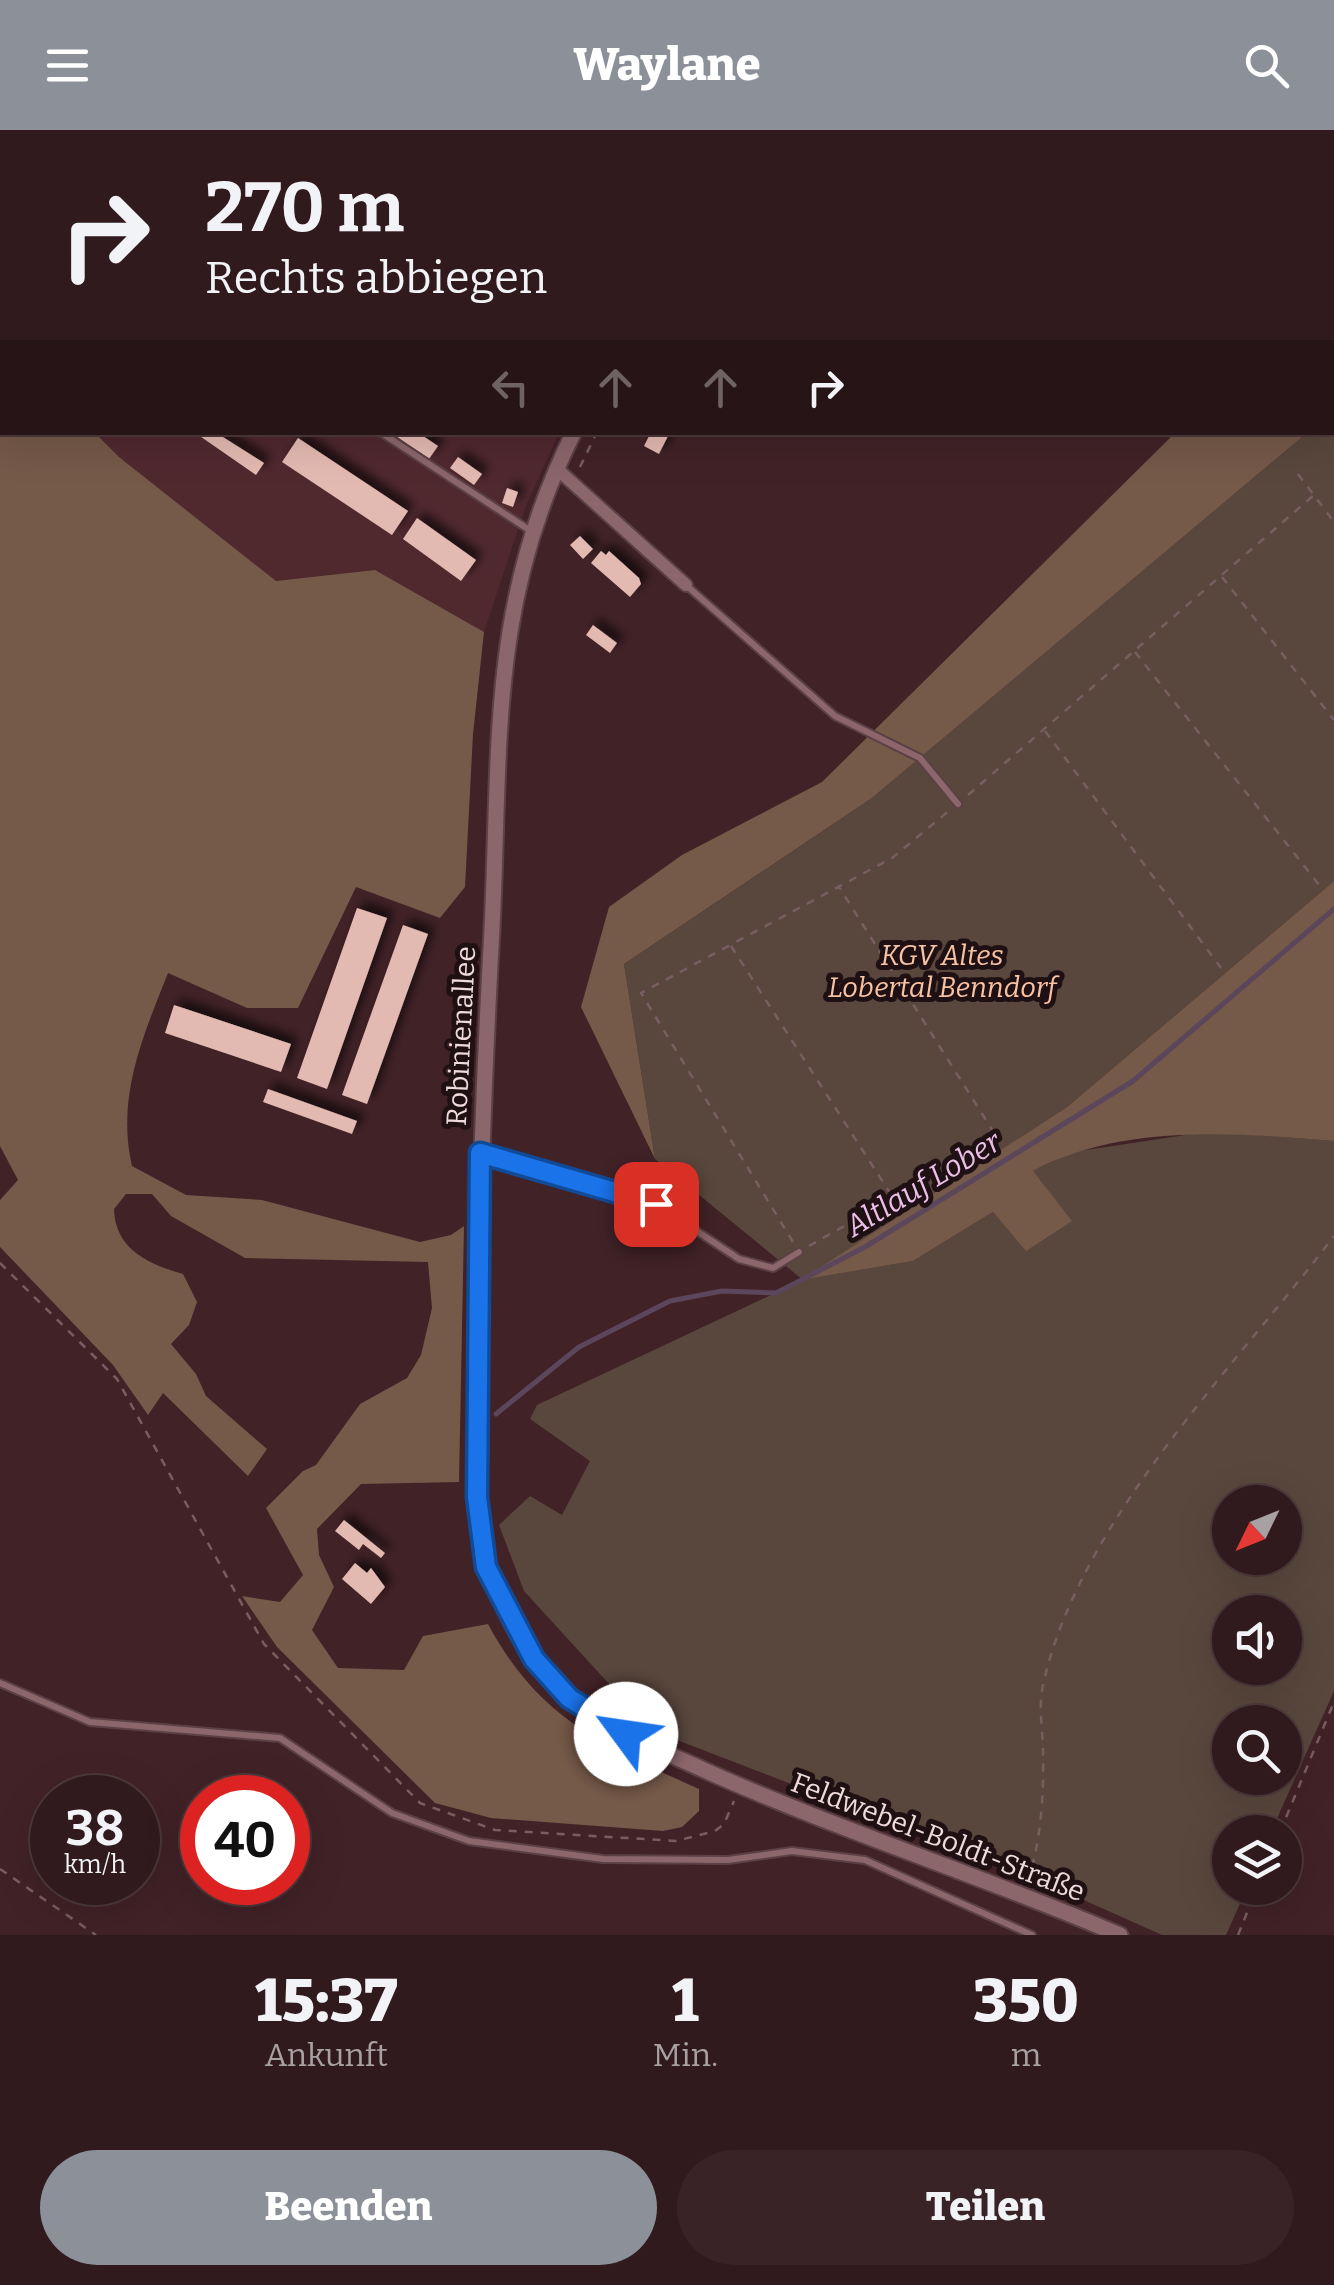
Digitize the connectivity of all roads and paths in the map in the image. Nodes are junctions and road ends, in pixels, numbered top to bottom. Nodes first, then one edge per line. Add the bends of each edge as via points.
1 (385, 435) edge
2 (572, 435) edge
3 (595, 435) edge
4 (556, 468) junction
5 (1298, 474) dead end
6 (573, 484) junction
7 (1314, 495) junction
8 (1334, 522) edge
9 (531, 531) junction
10 (1221, 576) junction
11 (686, 585) joint
12 (1134, 651) junction
13 (1334, 720) edge
14 (1044, 730) junction
15 (958, 804) junction
16 (1320, 886) dead end
17 (838, 888) junction
18 (730, 945) junction
19 (1221, 968) dead end
20 (480, 1153) junction
21 (894, 1198) junction
22 (1334, 1236) edge
23 (799, 1252) junction
24 (0, 1264) edge
25 (0, 1682) edge
26 (1334, 1702) edge
27 (738, 1785) junction
28 (1287, 1815) edge
29 (0, 1869) edge
30 (1021, 1896) junction
31 (1251, 1905) edge
32 (96, 1935) edge
33 (1032, 1935) edge
34 (1120, 1935) edge
35 (1238, 1935) edge

1 - 9 lane
2 - 4 street, Robinienallee
3 - 6 path
4 - 6 street
4 - 9 street, Robinienallee
5 - 7 path
6 - 11 street
7 - 8 path
7 - 10 path
9 - 20 street, Robinienallee via 508,623 497,728
10 - 12 path
10 - 13 path
11 - 15 lane via 834,716 920,758
12 - 14 path
12 - 16 path
14 - 15 path
14 - 19 path
15 - 17 path via 892,858
17 - 18 path
17 - 21 path via 998,1139
18 - 21 path
18 - 23 path via 641,993
20 - 23 lane via 656,1204 739,1259 774,1268
20 - 27 street, Robinienallee via 478,1522 486,1567 534,1659 569,1698 603,1723
21 - 23 path
22 - 30 path via 1225,1367 1096,1552 1042,1688 1044,1780
24 - 27 path via 117,1379 264,1644 420,1803 495,1830 695,1840 724,1824
25 - 33 lane via 90,1722 280,1738 392,1813 469,1841 602,1859 728,1860 792,1851 865,1860
26 - 28 path
27 - 30 street, Feldwebel-Boldt-Straße
29 - 32 path
30 - 34 street, Feldwebel-Boldt-Straße
31 - 35 path

